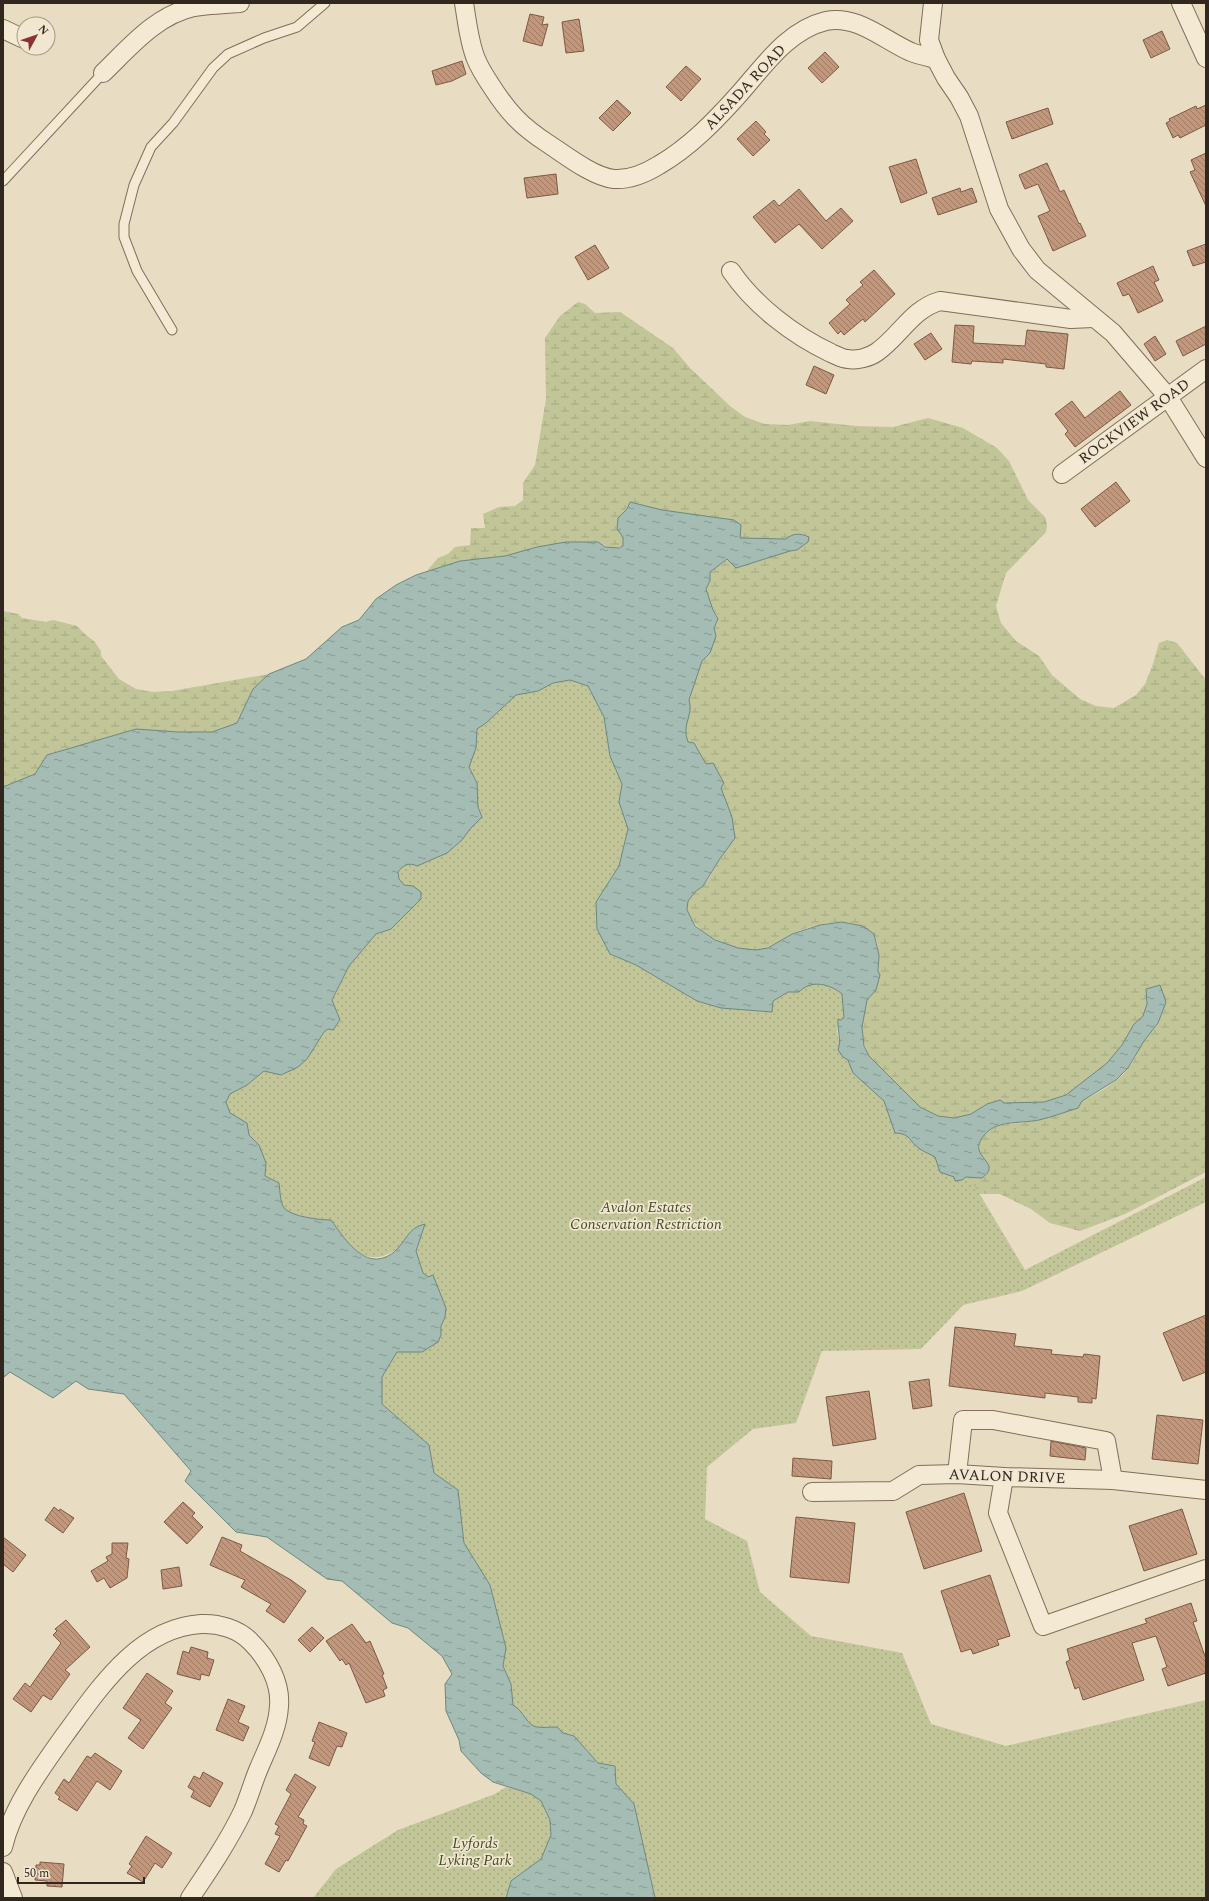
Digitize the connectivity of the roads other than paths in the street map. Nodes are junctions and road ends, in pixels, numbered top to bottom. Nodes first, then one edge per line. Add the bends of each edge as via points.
1 (240, 3) edge
2 (325, 3) edge
3 (464, 3) edge
4 (932, 3) edge
5 (1181, 3) edge
6 (3, 29) edge
7 (16, 36) edge
8 (1206, 58) edge
9 (936, 60) junction
10 (103, 73) joint
11 (3, 181) edge
12 (731, 271) dead end
13 (1093, 318) junction
14 (172, 330) dead end
15 (1206, 369) edge
16 (1168, 397) junction
17 (1206, 458) edge
18 (1062, 474) dead end
19 (957, 1474) junction
20 (1004, 1477) junction
21 (1113, 1480) junction
22 (1206, 1490) edge
23 (812, 1492) dead end
24 (1206, 1569) edge
25 (3, 1847) edge
26 (3, 1872) edge
27 (13, 1898) edge
28 (190, 1898) edge

1 - 10 street via 193,8 172,15 151,27
2 - 14 lane via 297,27 228,54 213,68 173,123 151,147 134,185 124,224 124,237 137,271
3 - 9 street, ALSADA ROAD via 476,58 510,114 581,164 600,175 614,178 649,171 671,158 714,122 784,44 812,26 827,21 843,20 861,25 911,52
4 - 9 street via 929,40
5 - 8 street
6 - 7 street
9 - 13 street via 968,116 999,209 1020,249 1037,270
10 - 11 lane
12 - 13 street via 740,285 781,322 818,347 848,360 865,358 877,352 928,304 940,301 1071,319
13 - 16 street via 1113,333
15 - 16 street, ROCKVIEW ROAD
16 - 17 street
16 - 18 street, ROCKVIEW ROAD
19 - 20 street, AVALON DRIVE
19 - 21 street via 963,1420 993,1420 1106,1441
19 - 23 street, AVALON DRIVE via 919,1475 893,1491
20 - 21 street, AVALON DRIVE
20 - 24 street via 998,1513 1043,1626
21 - 22 street, AVALON DRIVE
25 - 28 street via 13,1816 40,1770 112,1673 147,1642 170,1630 196,1624 220,1625 239,1633 256,1647 271,1669 276,1682 279,1706 274,1732 244,1809
26 - 27 street

